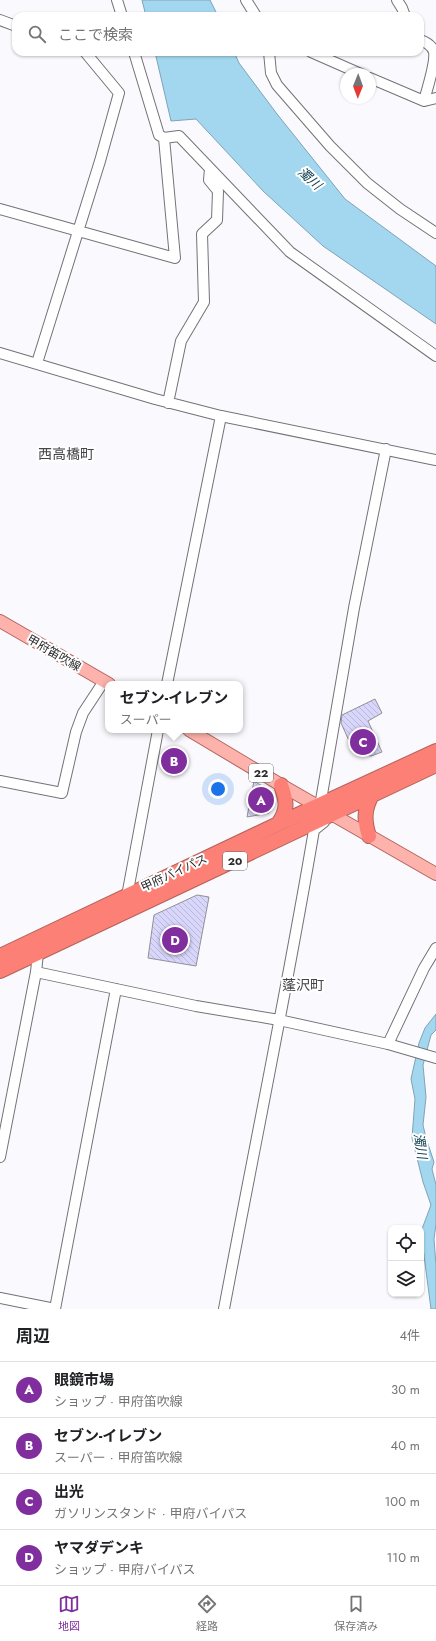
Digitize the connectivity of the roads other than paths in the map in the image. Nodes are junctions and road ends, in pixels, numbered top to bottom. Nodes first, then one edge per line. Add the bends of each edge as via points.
1 (117, 0) edge
2 (246, 0) edge
3 (397, 0) edge
4 (121, 12) edge
5 (254, 12) edge
6 (404, 12) edge
7 (0, 20) edge
8 (12, 24) edge
9 (424, 42) edge
10 (88, 56) edge
11 (135, 56) edge
12 (269, 56) edge
13 (319, 56) edge
14 (347, 68) edge
15 (376, 81) edge
16 (436, 98) edge
17 (424, 101) junction
18 (164, 138) junction
19 (210, 169) junction
20 (0, 209) edge
21 (78, 230) junction
22 (436, 233) edge
23 (0, 353) edge
24 (436, 356) edge
25 (37, 363) junction
26 (168, 403) junction
27 (221, 416) junction
28 (386, 449) junction
29 (436, 460) edge
30 (0, 621) edge
31 (168, 681) edge
32 (105, 682) edge
33 (105, 684) edge
34 (157, 733) edge
35 (194, 733) edge
36 (436, 751) edge
37 (436, 765) edge
38 (0, 781) edge
39 (282, 786) junction
40 (372, 795) junction
41 (320, 806) junction
42 (333, 814) junction
43 (278, 824) junction
44 (369, 836) junction
45 (436, 874) edge
46 (128, 896) junction
47 (436, 948) edge
48 (35, 954) junction
49 (0, 956) edge
50 (0, 971) edge
51 (36, 972) junction
52 (116, 989) junction
53 (279, 1020) junction
54 (391, 1045) junction
55 (436, 1058) edge
56 (0, 1157) edge
57 (0, 1298) edge
58 (55, 1309) edge
59 (224, 1309) edge

1 - 4 street
2 - 5 street
3 - 6 street
7 - 8 street
9 - 17 street via 434,52 435,62
10 - 21 street via 119,93
11 - 18 street via 159,135
12 - 22 street via 270,73 278,85 330,146 367,184
13 - 14 street
15 - 17 street
16 - 17 street
18 - 19 street via 179,136
18 - 21 street via 175,258
19 - 24 street via 290,252
19 - 26 street via 209,180 218,191 217,220 202,234 204,302 181,342
20 - 21 street
21 - 25 street
23 - 25 street
25 - 26 street
26 - 27 street
27 - 28 street
27 - 31 street
28 - 29 street
28 - 41 street via 354,608
30 - 32 main road, 甲府笛吹線
33 - 38 street via 83,714 76,732 62,793
34 - 46 street
35 - 39 main road, 22
36 - 41 highway, 甲府バイパス / 20
37 - 40 highway, 甲府バイパス / 20
39 - 41 main road, 22
39 - 43 highway via 285,814
40 - 42 highway, 甲府バイパス / 20
40 - 44 highway via 365,815
41 - 42 main road, 22
41 - 43 highway, 甲府バイパス / 20
42 - 44 main road, 22
42 - 48 highway, 甲府バイパス / 20
42 - 53 street via 314,830
43 - 46 highway, 甲府バイパス / 20
44 - 45 main road, 22
46 - 49 highway, 甲府バイパス / 20
47 - 54 street via 424,968
48 - 50 highway, 甲府バイパス / 20
48 - 51 street
51 - 52 street
51 - 56 street
52 - 53 street
52 - 58 street
53 - 54 street
53 - 59 street
54 - 55 street
57 - 58 street

